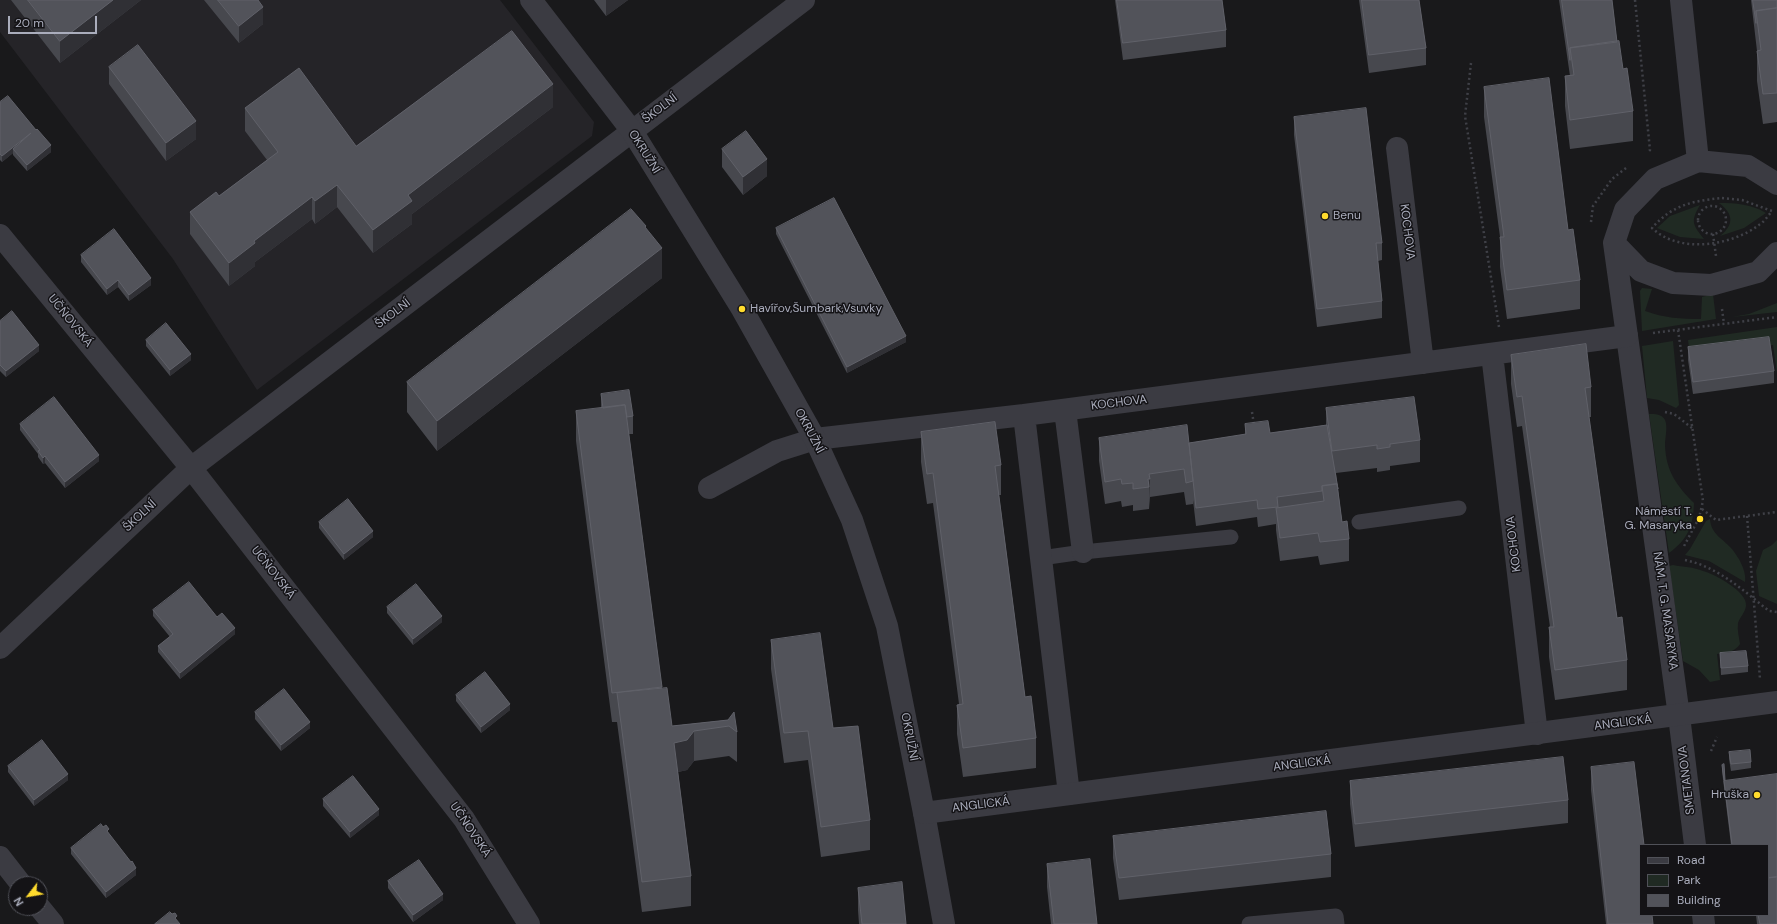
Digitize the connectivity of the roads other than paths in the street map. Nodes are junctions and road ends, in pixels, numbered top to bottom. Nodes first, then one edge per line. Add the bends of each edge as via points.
1 (531, 0) edge
2 (804, 0) edge
3 (1681, 0) edge
4 (632, 131) junction
5 (1396, 148) dead end
6 (1698, 161) junction
7 (1777, 184) edge
8 (0, 235) edge
9 (1614, 243) junction
10 (1777, 253) edge
11 (1627, 336) junction
12 (1498, 353) junction
13 (1423, 363) junction
14 (1065, 410) junction
15 (1024, 415) junction
16 (815, 439) junction
17 (191, 468) junction
18 (709, 488) dead end
19 (1459, 508) dead end
20 (1359, 522) dead end
21 (1231, 537) dead end
22 (1083, 552) junction
23 (1041, 558) junction
24 (0, 648) edge
25 (1777, 702) edge
26 (1679, 716) junction
27 (1537, 734) junction
28 (1069, 794) junction
29 (924, 812) junction
30 (1695, 844) edge
31 (0, 857) edge
32 (15, 876) edge
33 (46, 916) edge
34 (53, 924) edge
35 (529, 924) edge
36 (944, 924) edge
37 (1249, 924) edge
38 (1337, 924) edge

1 - 4 street, OKRUŽNÍ
2 - 4 street, ŠKOLNÍ
3 - 6 street
4 - 16 street, OKRUŽNÍ via 742,309
4 - 17 street, ŠKOLNÍ
5 - 13 street, KOCHOVA
6 - 7 street, NÁM. T. G. MASARYKA via 1748,166
6 - 9 street, NÁM. T. G. MASARYKA via 1655,179 1625,210
8 - 17 street, UČŇOVSKÁ
9 - 10 street via 1641,271 1673,283 1711,285 1758,272
9 - 11 street, NÁM. T. G. MASARYKA
11 - 12 street, KOCHOVA
11 - 26 street, NÁM. T. G. MASARYKA via 1665,559
12 - 13 street, KOCHOVA
12 - 27 street, KOCHOVA
13 - 14 street, KOCHOVA
14 - 15 street, KOCHOVA
14 - 22 street
15 - 16 street, KOCHOVA
15 - 23 street
16 - 18 street, KOCHOVA via 777,451
16 - 29 street, OKRUŽNÍ via 852,520 886,626
17 - 24 street, ŠKOLNÍ
17 - 35 street, UČŇOVSKÁ via 464,819
19 - 20 lane
21 - 22 lane
22 - 23 lane
23 - 28 street
25 - 26 street
26 - 27 street, ANGLICKÁ
26 - 30 street, SMETANOVA
27 - 28 street, ANGLICKÁ
28 - 29 street, ANGLICKÁ
29 - 36 street, OKRUŽNÍ
31 - 32 street
33 - 34 street
37 - 38 lane via 1336,916

